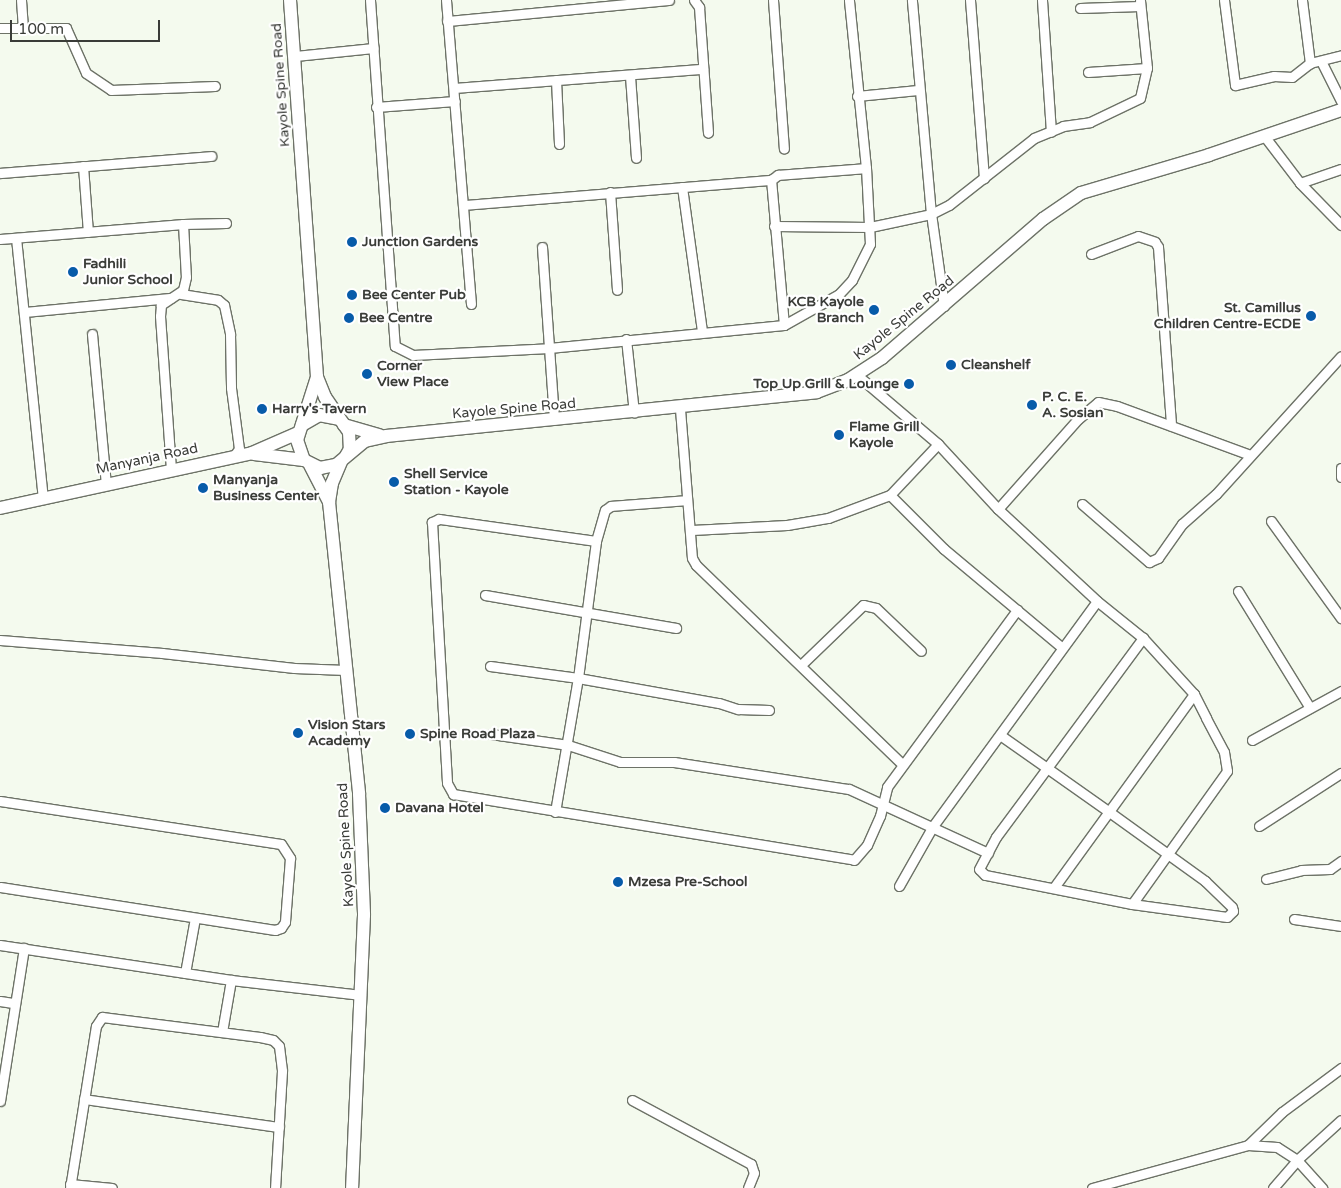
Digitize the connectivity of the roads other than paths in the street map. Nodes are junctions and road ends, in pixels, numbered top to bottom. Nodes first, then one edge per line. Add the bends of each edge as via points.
1 (21, 0) edge
2 (290, 0) edge
3 (370, 0) edge
4 (446, 0) edge
5 (669, 0) edge
6 (694, 0) edge
7 (773, 0) edge
8 (849, 0) edge
9 (912, 0) edge
10 (970, 0) edge
11 (1042, 0) edge
12 (1224, 0) edge
13 (1302, 0) edge
14 (1140, 3) edge
15 (1080, 8) dead end
16 (447, 21) junction
17 (23, 26) junction
18 (0, 28) edge
19 (374, 48) junction
20 (1341, 54) edge
21 (295, 56) junction
22 (1321, 61) junction
23 (1310, 63) junction
24 (1147, 68) junction
25 (703, 69) junction
26 (1088, 72) dead end
27 (630, 76) junction
28 (556, 80) junction
29 (215, 86) dead end
30 (454, 88) junction
31 (918, 90) junction
32 (857, 96) junction
33 (455, 101) junction
34 (1341, 101) edge
35 (376, 107) junction
36 (1341, 110) edge
37 (1052, 132) junction
38 (708, 133) dead end
39 (1265, 137) junction
40 (559, 144) dead end
41 (784, 149) dead end
42 (212, 156) dead end
43 (636, 158) dead end
44 (82, 166) junction
45 (866, 168) junction
46 (1341, 169) edge
47 (0, 173) edge
48 (984, 178) junction
49 (771, 180) junction
50 (1300, 183) junction
51 (682, 186) junction
52 (610, 192) junction
53 (464, 205) junction
54 (931, 214) junction
55 (226, 223) dead end
56 (183, 224) junction
57 (1341, 225) edge
58 (774, 226) junction
59 (870, 227) junction
60 (88, 232) junction
61 (16, 238) junction
62 (0, 239) edge
63 (542, 247) dead end
64 (1092, 254) dead end
65 (617, 290) dead end
66 (181, 294) junction
67 (172, 298) junction
68 (470, 304) dead end
69 (944, 306) junction
70 (24, 312) junction
71 (784, 325) junction
72 (702, 332) junction
73 (92, 334) dead end
74 (626, 339) junction
75 (549, 348) junction
76 (1341, 356) edge
77 (857, 375) junction
78 (317, 377) junction
79 (680, 408) junction
80 (634, 413) junction
81 (554, 420) junction
82 (342, 422) junction
83 (1171, 426) junction
84 (300, 429) junction
85 (386, 436) junction
86 (938, 444) junction
87 (252, 454) junction
88 (1250, 455) junction
89 (233, 457) junction
90 (343, 459) junction
91 (307, 463) junction
92 (1341, 468) edge
93 (171, 469) junction
94 (1341, 478) edge
95 (106, 484) junction
96 (890, 495) junction
97 (43, 498) junction
98 (687, 500) junction
99 (329, 502) junction
100 (1082, 504) dead end
101 (0, 508) edge
102 (998, 509) junction
103 (1271, 521) dead end
104 (692, 530) junction
105 (596, 541) junction
106 (1238, 591) dead end
107 (485, 595) dead end
108 (1096, 601) junction
109 (1017, 610) junction
110 (588, 612) junction
111 (1341, 618) edge
112 (676, 628) dead end
113 (1143, 638) junction
114 (0, 640) edge
115 (1062, 647) junction
116 (921, 652) dead end
117 (802, 664) junction
118 (490, 666) dead end
119 (346, 670) junction
120 (578, 678) junction
121 (1341, 691) edge
122 (1194, 694) junction
123 (1310, 708) junction
124 (769, 710) dead end
125 (491, 734) dead end
126 (1000, 735) junction
127 (1252, 740) dead end
128 (568, 745) junction
129 (902, 764) junction
130 (1047, 768) junction
131 (1341, 773) edge
132 (0, 801) edge
133 (883, 805) junction
134 (1108, 811) junction
135 (555, 812) junction
136 (933, 826) junction
137 (1259, 826) dead end
138 (988, 853) junction
139 (1169, 854) junction
140 (1341, 861) edge
141 (1330, 869) junction
142 (1341, 871) edge
143 (1266, 879) dead end
144 (899, 886) dead end
145 (1055, 886) junction
146 (0, 887) edge
147 (1132, 904) junction
148 (195, 918) junction
149 (1294, 919) dead end
150 (1341, 926) edge
151 (0, 945) edge
152 (24, 948) junction
153 (185, 973) junction
154 (231, 980) junction
155 (361, 995) junction
156 (0, 1001) edge
157 (13, 1003) junction
158 (222, 1032) junction
159 (1341, 1068) edge
160 (1, 1084) edge
161 (84, 1099) junction
162 (632, 1100) dead end
163 (0, 1101) edge
164 (1339, 1124) edge
165 (279, 1127) junction
166 (1248, 1145) junction
167 (1298, 1160) junction
168 (70, 1186) edge
169 (112, 1188) edge
170 (275, 1188) edge
171 (352, 1188) edge
172 (748, 1188) edge
173 (1092, 1188) edge
174 (1273, 1188) edge
175 (1322, 1188) edge

1 - 17 street
2 - 21 main road, Kayole Spine Road
3 - 19 street
4 - 16 street
5 - 16 street
6 - 25 street via 699,7
7 - 41 street
8 - 32 street
9 - 31 street
10 - 48 street
11 - 37 street
12 - 23 street via 1234,85 1274,76 1292,77
13 - 23 street
14 - 15 street
14 - 24 street
16 - 30 street
17 - 18 street
17 - 29 street via 66,28 86,73 111,90
19 - 21 street
19 - 35 street
20 - 22 street
21 - 78 main road, Kayole Spine Road
22 - 23 street
22 - 34 street
24 - 26 street
24 - 37 street via 1143,93 1137,100 1090,122 1063,126
25 - 27 street
25 - 38 street
27 - 28 street
27 - 43 street
28 - 30 street
28 - 40 street
30 - 33 street
31 - 32 street
31 - 54 street
32 - 45 street
33 - 35 street
33 - 53 street
35 - 75 street via 395,346 413,355
36 - 39 main road, Kayole Spine Road
37 - 48 street via 1034,138
39 - 50 street
39 - 69 main road, Kayole Spine Road via 1081,193 1043,219
42 - 44 street
44 - 47 street
44 - 60 street
45 - 49 street via 778,175
45 - 59 street
46 - 50 street
48 - 54 street
49 - 51 street
49 - 58 street
50 - 57 street
51 - 52 street
51 - 72 street
52 - 53 street
52 - 65 street
53 - 68 street
54 - 59 street
54 - 69 street
55 - 56 street
56 - 60 street
56 - 66 street via 186,277
58 - 59 street
58 - 71 street
59 - 71 street via 870,244 852,280 828,303
60 - 61 street
61 - 62 street
61 - 70 street
63 - 75 street
64 - 83 street via 1138,236 1155,242 1158,247
66 - 67 street
66 - 89 street via 218,300 224,304 230,334 231,388 239,449
67 - 70 street
67 - 93 street via 161,305 160,316
69 - 77 main road, Kayole Spine Road
70 - 97 street
71 - 72 street
72 - 74 street
73 - 95 street
74 - 75 street
74 - 80 street
75 - 81 street
76 - 88 street
77 - 79 main road, Kayole Spine Road via 816,392
77 - 86 street
78 - 82 main road via 325,397
78 - 84 main road
79 - 80 main road, Kayole Spine Road
79 - 98 street
80 - 81 main road, Kayole Spine Road
81 - 85 main road, Kayole Spine Road
82 - 84 main road via 319,415
82 - 85 main road via 368,434
82 - 90 main road via 350,440
83 - 88 street
83 - 102 street via 1098,402 1078,419
84 - 87 main road, Manyanja Road
84 - 91 main road via 297,448
85 - 90 main road via 365,441
86 - 96 street
86 - 102 street
87 - 89 main road, Manyanja Road
87 - 91 main road
88 - 100 street via 1216,494 1182,524 1158,558 1149,562
89 - 93 main road, Manyanja Road
90 - 91 main road via 326,468
90 - 99 main road via 333,478
91 - 99 main road
92 - 94 street
93 - 95 main road, Manyanja Road
95 - 97 main road, Manyanja Road
96 - 104 street via 814,521
96 - 109 street via 944,549
97 - 101 main road, Manyanja Road
98 - 104 street
98 - 105 street via 611,506 605,510
99 - 119 main road, Kayole Spine Road
102 - 108 street
103 - 111 street
104 - 117 street via 696,565
105 - 110 street
105 - 135 street via 438,519 432,522 449,791
106 - 123 street
107 - 110 street
108 - 113 street
108 - 115 street
109 - 115 street
109 - 129 street
110 - 112 street
110 - 120 street
113 - 122 street
113 - 130 street
114 - 119 street
115 - 126 street
116 - 117 street via 876,608 863,605
117 - 129 street
118 - 120 street
119 - 155 main road, Kayole Spine Road via 362,843
120 - 124 street via 738,709
120 - 128 street
121 - 123 street
122 - 134 street
122 - 139 street via 1224,752 1227,771
123 - 127 street
125 - 128 street
126 - 130 street
126 - 136 street
128 - 133 street via 620,762 674,762 849,789
128 - 135 street
129 - 133 street via 884,793
130 - 134 street
130 - 138 street
131 - 137 street
132 - 148 street via 281,844 286,849 290,858 281,928
133 - 135 street via 867,845 854,860
133 - 136 street
134 - 139 street
134 - 145 street
136 - 138 street
136 - 144 street
138 - 145 street via 979,865 985,875
139 - 147 street
139 - 147 street via 1229,902 1232,911 1227,917 1218,918
140 - 141 street
141 - 142 street
141 - 143 street via 1301,870
145 - 147 street
146 - 148 street
148 - 153 street
149 - 150 street
151 - 152 street
152 - 153 street
152 - 157 street
153 - 154 street
154 - 155 street
154 - 158 street
155 - 171 main road, Kayole Spine Road
156 - 157 street
157 - 160 street
158 - 161 street via 102,1017 96,1026
158 - 165 street via 273,1040 279,1046 282,1055
159 - 166 street via 1282,1112
160 - 163 street
161 - 165 street
161 - 168 street
162 - 172 street via 751,1164 754,1173
164 - 167 street
165 - 170 street
166 - 167 street via 1277,1147
166 - 173 street
167 - 174 street
167 - 175 street
168 - 169 street

